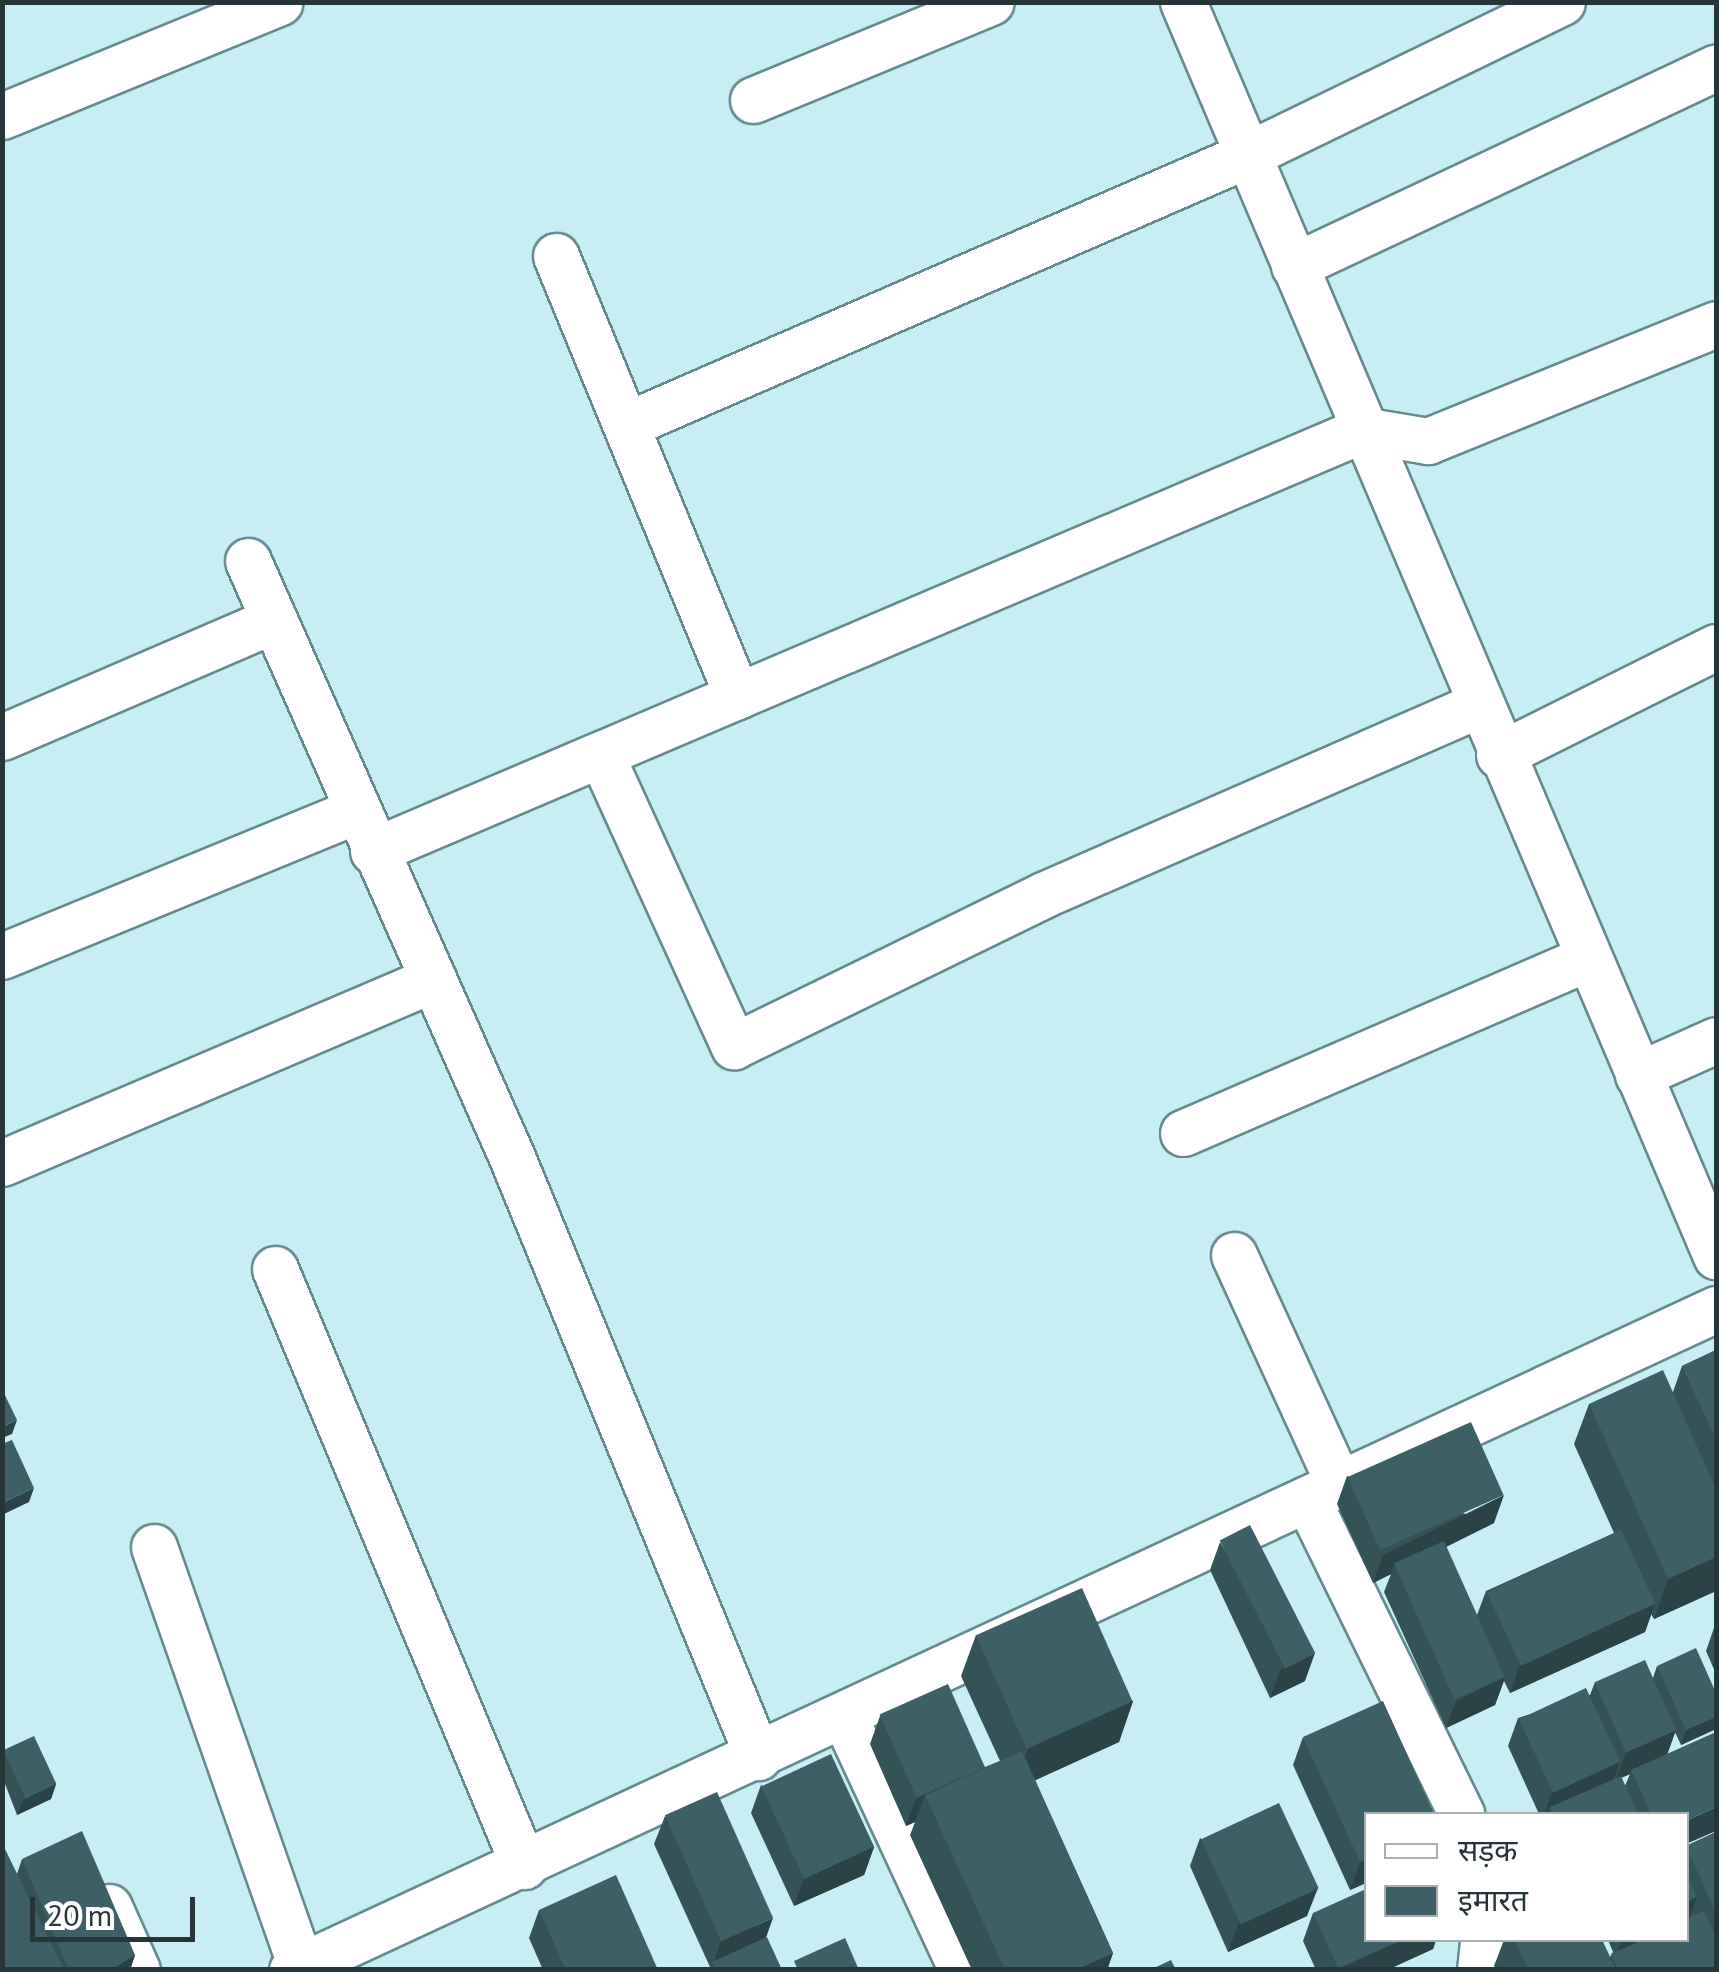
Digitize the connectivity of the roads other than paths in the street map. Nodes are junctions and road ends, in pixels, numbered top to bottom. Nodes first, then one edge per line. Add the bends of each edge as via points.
1 (280, 2) edge
2 (991, 2) edge
3 (1184, 2) edge
4 (1562, 2) edge
5 (1716, 66) edge
6 (752, 100) dead end
7 (2, 116) edge
8 (1247, 155) junction
9 (556, 256) dead end
10 (1294, 266) junction
11 (1716, 324) edge
12 (626, 425) junction
13 (1362, 430) junction
14 (248, 560) dead end
15 (274, 620) junction
16 (1716, 648) edge
17 (737, 696) junction
18 (1478, 706) junction
19 (2, 737) edge
20 (1498, 755) junction
21 (602, 757) junction
22 (354, 811) junction
23 (373, 852) junction
24 (2, 956) edge
25 (1587, 958) junction
26 (433, 979) junction
27 (1716, 1040) edge
28 (1638, 1075) junction
29 (1183, 1133) dead end
30 (2, 1163) edge
31 (1234, 1255) dead end
32 (1716, 1256) edge
33 (275, 1269) dead end
34 (1716, 1310) edge
35 (1323, 1491) junction
36 (154, 1547) dead end
37 (844, 1716) junction
38 (758, 1757) junction
39 (1460, 1812) edge
40 (524, 1866) junction
41 (108, 1907) edge
42 (1483, 1942) edge
43 (298, 1968) edge
44 (137, 1970) edge
45 (962, 1970) edge
46 (1480, 1970) edge

1 - 7 street
2 - 6 street
3 - 8 street
4 - 8 street
5 - 10 street
8 - 10 street
8 - 12 street
9 - 12 street
10 - 13 street
11 - 13 street via 1428,441
12 - 17 street
13 - 17 street
13 - 18 street
14 - 15 street
15 - 19 street
15 - 22 street
16 - 20 street
17 - 21 street
18 - 20 street
18 - 21 street via 1043,896 734,1046
20 - 25 street
21 - 23 street
22 - 23 street
22 - 24 street
23 - 26 street
25 - 28 street
25 - 29 street
26 - 30 street
26 - 38 street
27 - 28 street
28 - 32 street
31 - 35 street
33 - 40 street
34 - 35 street
35 - 37 street
35 - 39 street
36 - 43 street
37 - 38 street
37 - 45 street
38 - 40 street
40 - 43 street
41 - 44 street
42 - 46 street

